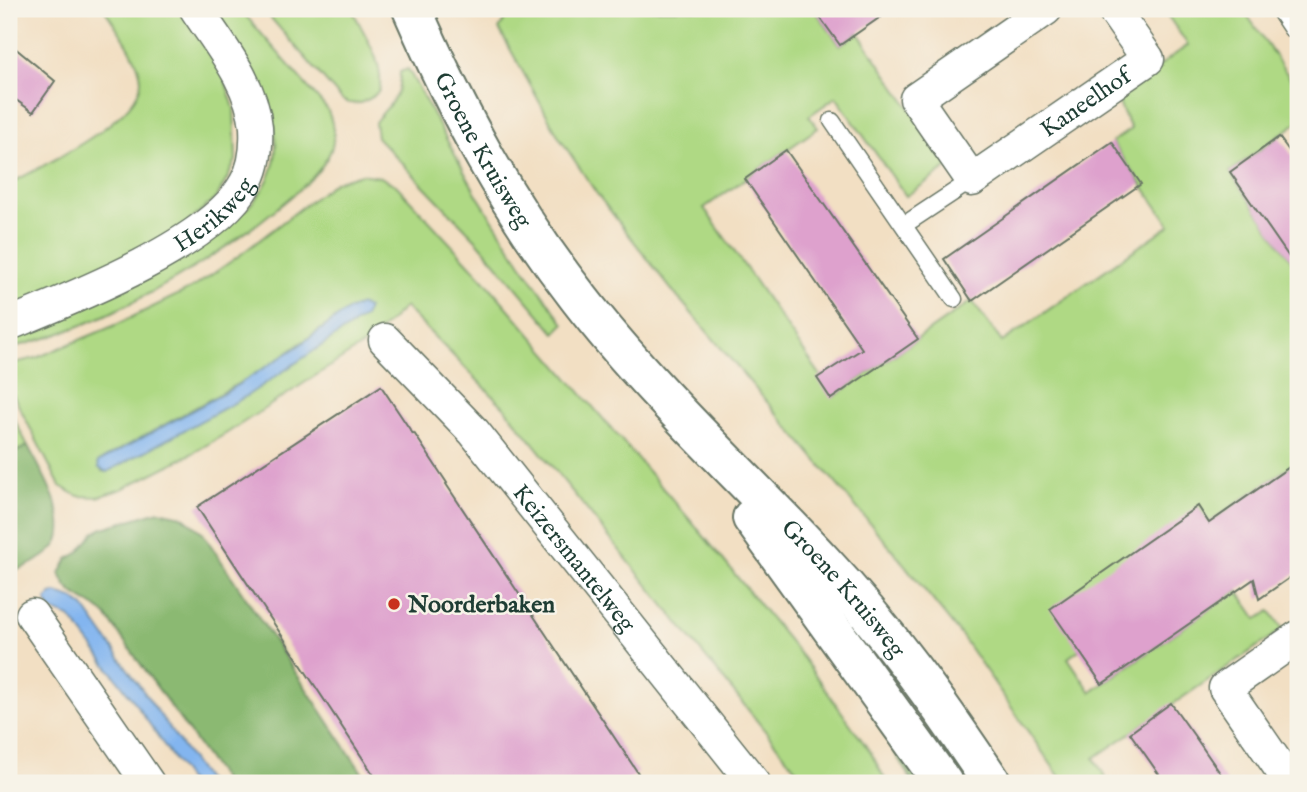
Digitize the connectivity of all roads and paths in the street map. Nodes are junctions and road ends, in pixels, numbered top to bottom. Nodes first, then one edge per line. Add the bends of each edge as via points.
1 (196, 9) edge
2 (412, 9) edge
3 (1046, 9) edge
4 (1113, 9) edge
5 (1288, 9) edge
6 (1298, 24) edge
7 (832, 121) dead end
8 (972, 180) junction
9 (904, 225) junction
10 (954, 299) dead end
11 (9, 324) edge
12 (385, 340) dead end
13 (675, 412) junction
14 (32, 615) dead end
15 (1298, 637) edge
16 (1292, 780) edge
17 (148, 783) edge
18 (754, 783) edge
19 (943, 783) edge
20 (992, 783) edge

1 - 11 street, Herikweg via 248,97 256,126 255,156 246,183 221,214 185,239 125,274
2 - 13 main road, Groene Kruisweg via 510,202 579,298
3 - 8 street via 916,99
4 - 8 street, Kaneelhof via 1147,59
5 - 6 street
7 - 9 lane
8 - 9 lane, Kaneelhof
9 - 10 lane
12 - 18 street, Keizersmantelweg via 474,432
13 - 19 main road, Groene Kruisweg
13 - 20 main road, Groene Kruisweg via 855,599 947,714
14 - 17 street
15 - 16 street via 1225,688

